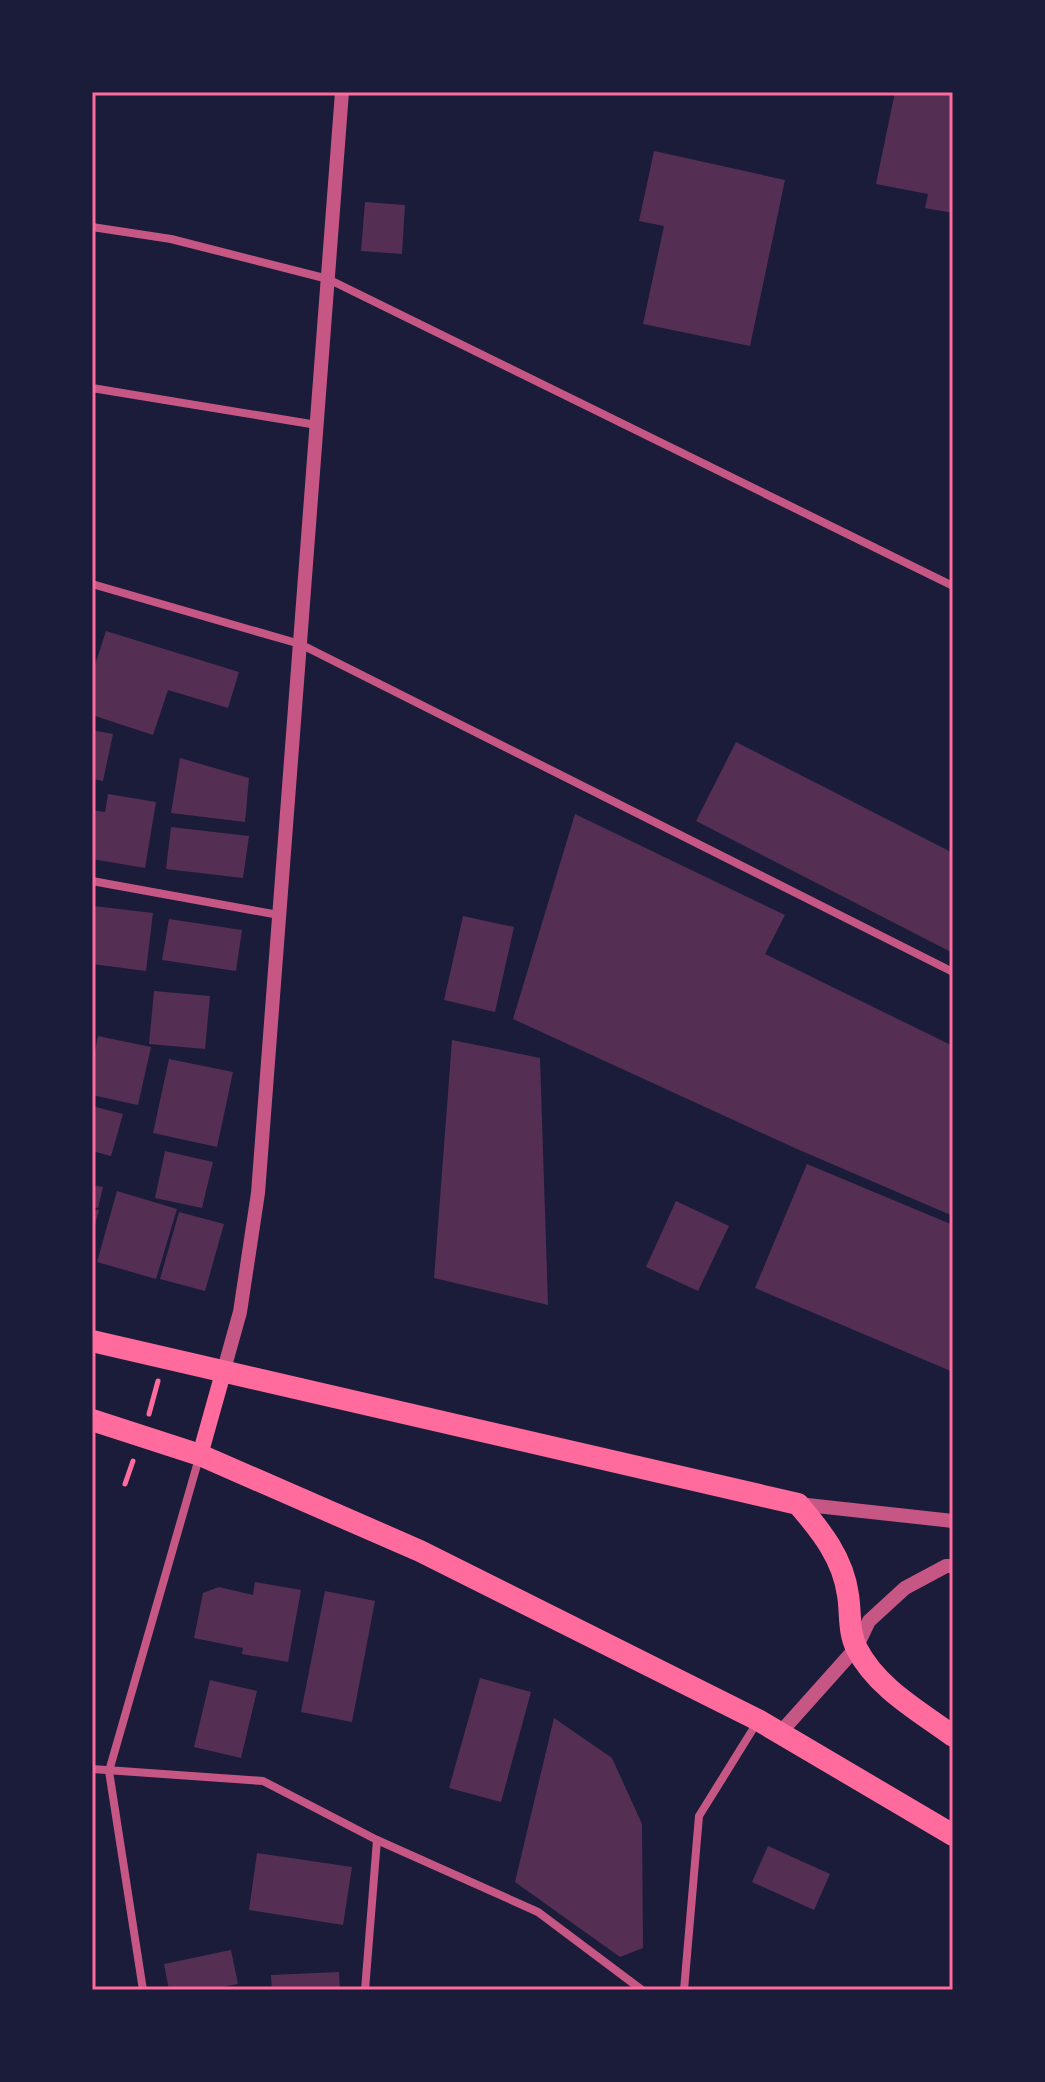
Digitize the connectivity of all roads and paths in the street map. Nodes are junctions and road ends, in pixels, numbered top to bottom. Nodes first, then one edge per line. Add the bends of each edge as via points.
1 (342, 92) edge
2 (92, 227) edge
3 (328, 279) junction
4 (92, 388) edge
5 (317, 425) junction
6 (92, 584) edge
7 (953, 586) edge
8 (300, 644) junction
9 (92, 881) edge
10 (279, 915) junction
11 (953, 972) edge
12 (92, 1341) edge
13 (223, 1373) junction
14 (159, 1376) dead end
15 (92, 1420) edge
16 (146, 1422) dead end
17 (200, 1455) junction
18 (798, 1504) junction
19 (953, 1521) edge
20 (951, 1562) edge
21 (856, 1648) junction
22 (758, 1720) junction
23 (780, 1733) junction
24 (953, 1736) edge
25 (92, 1769) edge
26 (109, 1771) junction
27 (953, 1835) edge
28 (377, 1840) junction
29 (143, 1990) edge
30 (365, 1990) edge
31 (642, 1990) edge
32 (684, 1990) edge

1 - 3 street
2 - 3 street via 171,239
3 - 5 street
3 - 7 street
4 - 5 street
5 - 8 street
6 - 8 street
8 - 10 street
8 - 11 street
9 - 10 street
10 - 13 street via 258,1193 240,1312
12 - 13 highway
13 - 17 main road
13 - 18 highway
14 - 16 path
15 - 17 highway
17 - 22 highway via 420,1551
17 - 26 street
18 - 19 street
18 - 21 highway via 840,1563
20 - 21 street via 905,1588 869,1621
21 - 23 street
21 - 24 highway via 879,1680
22 - 23 highway
22 - 32 street via 699,1816
23 - 27 highway
25 - 26 street
26 - 28 street via 263,1781
26 - 29 street
28 - 30 street
28 - 31 street via 538,1912

